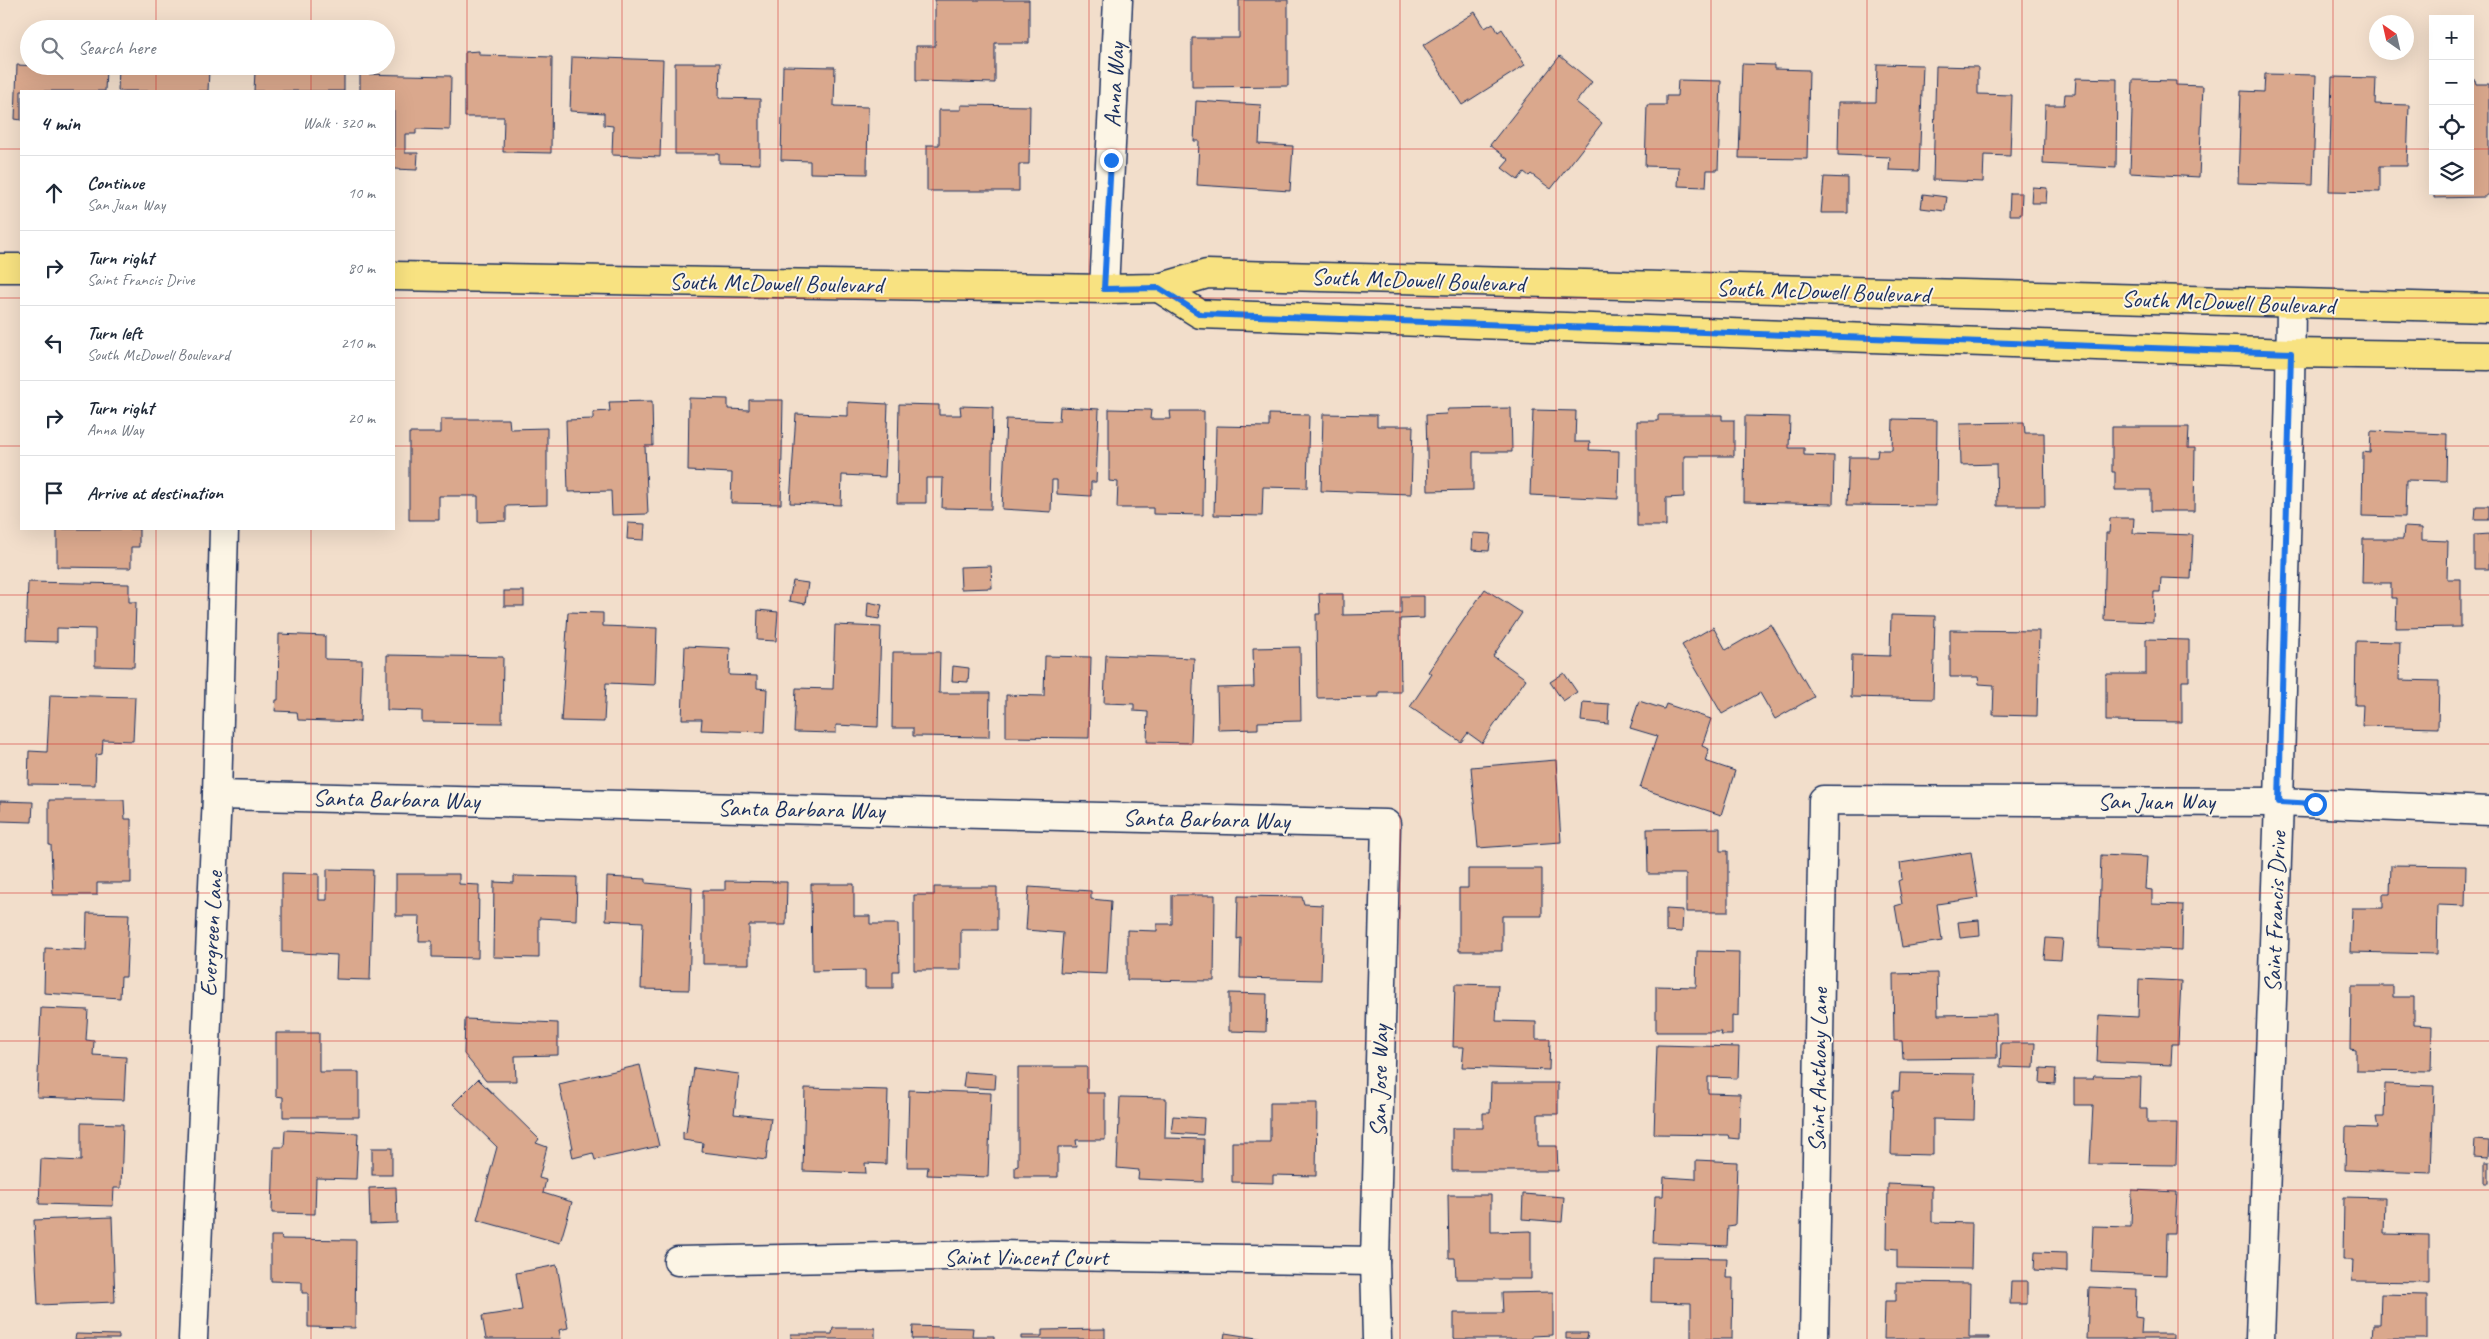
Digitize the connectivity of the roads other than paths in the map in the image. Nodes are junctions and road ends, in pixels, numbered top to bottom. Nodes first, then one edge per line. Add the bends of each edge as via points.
1 (1118, 0) edge
2 (0, 268) edge
3 (20, 268) edge
4 (395, 276) edge
5 (1159, 288) junction
6 (1104, 289) junction
7 (2291, 304) junction
8 (2489, 308) edge
9 (2291, 353) junction
10 (2489, 356) edge
11 (224, 530) edge
12 (217, 795) junction
13 (1823, 800) joint
14 (2279, 802) junction
15 (2489, 811) edge
16 (1386, 824) joint
17 (678, 1261) dead end
18 (1375, 1261) junction
19 (193, 1339) edge
20 (1377, 1339) edge
21 (1814, 1339) edge
22 (2260, 1339) edge

1 - 6 street, Anna Way
2 - 3 main road
4 - 6 main road, South McDowell Boulevard
5 - 6 main road, South McDowell Boulevard
5 - 7 main road, South McDowell Boulevard via 1207,274
5 - 9 main road, South McDowell Boulevard via 1200,314
7 - 8 main road, South McDowell Boulevard
7 - 9 street, Saint Francis Drive
9 - 10 main road, South McDowell Boulevard
9 - 14 street, Saint Francis Drive
11 - 12 street, Evergreen Lane
12 - 16 street, Santa Barbara Way
12 - 19 street, Evergreen Lane
13 - 14 street, San Juan Way
13 - 21 street, Saint Anthony Lane
14 - 15 street, San Juan Way
14 - 22 street, Saint Francis Drive
16 - 18 street, San Jose Way
17 - 18 street, Saint Vincent Court via 997,1255
18 - 20 street, San Jose Way

